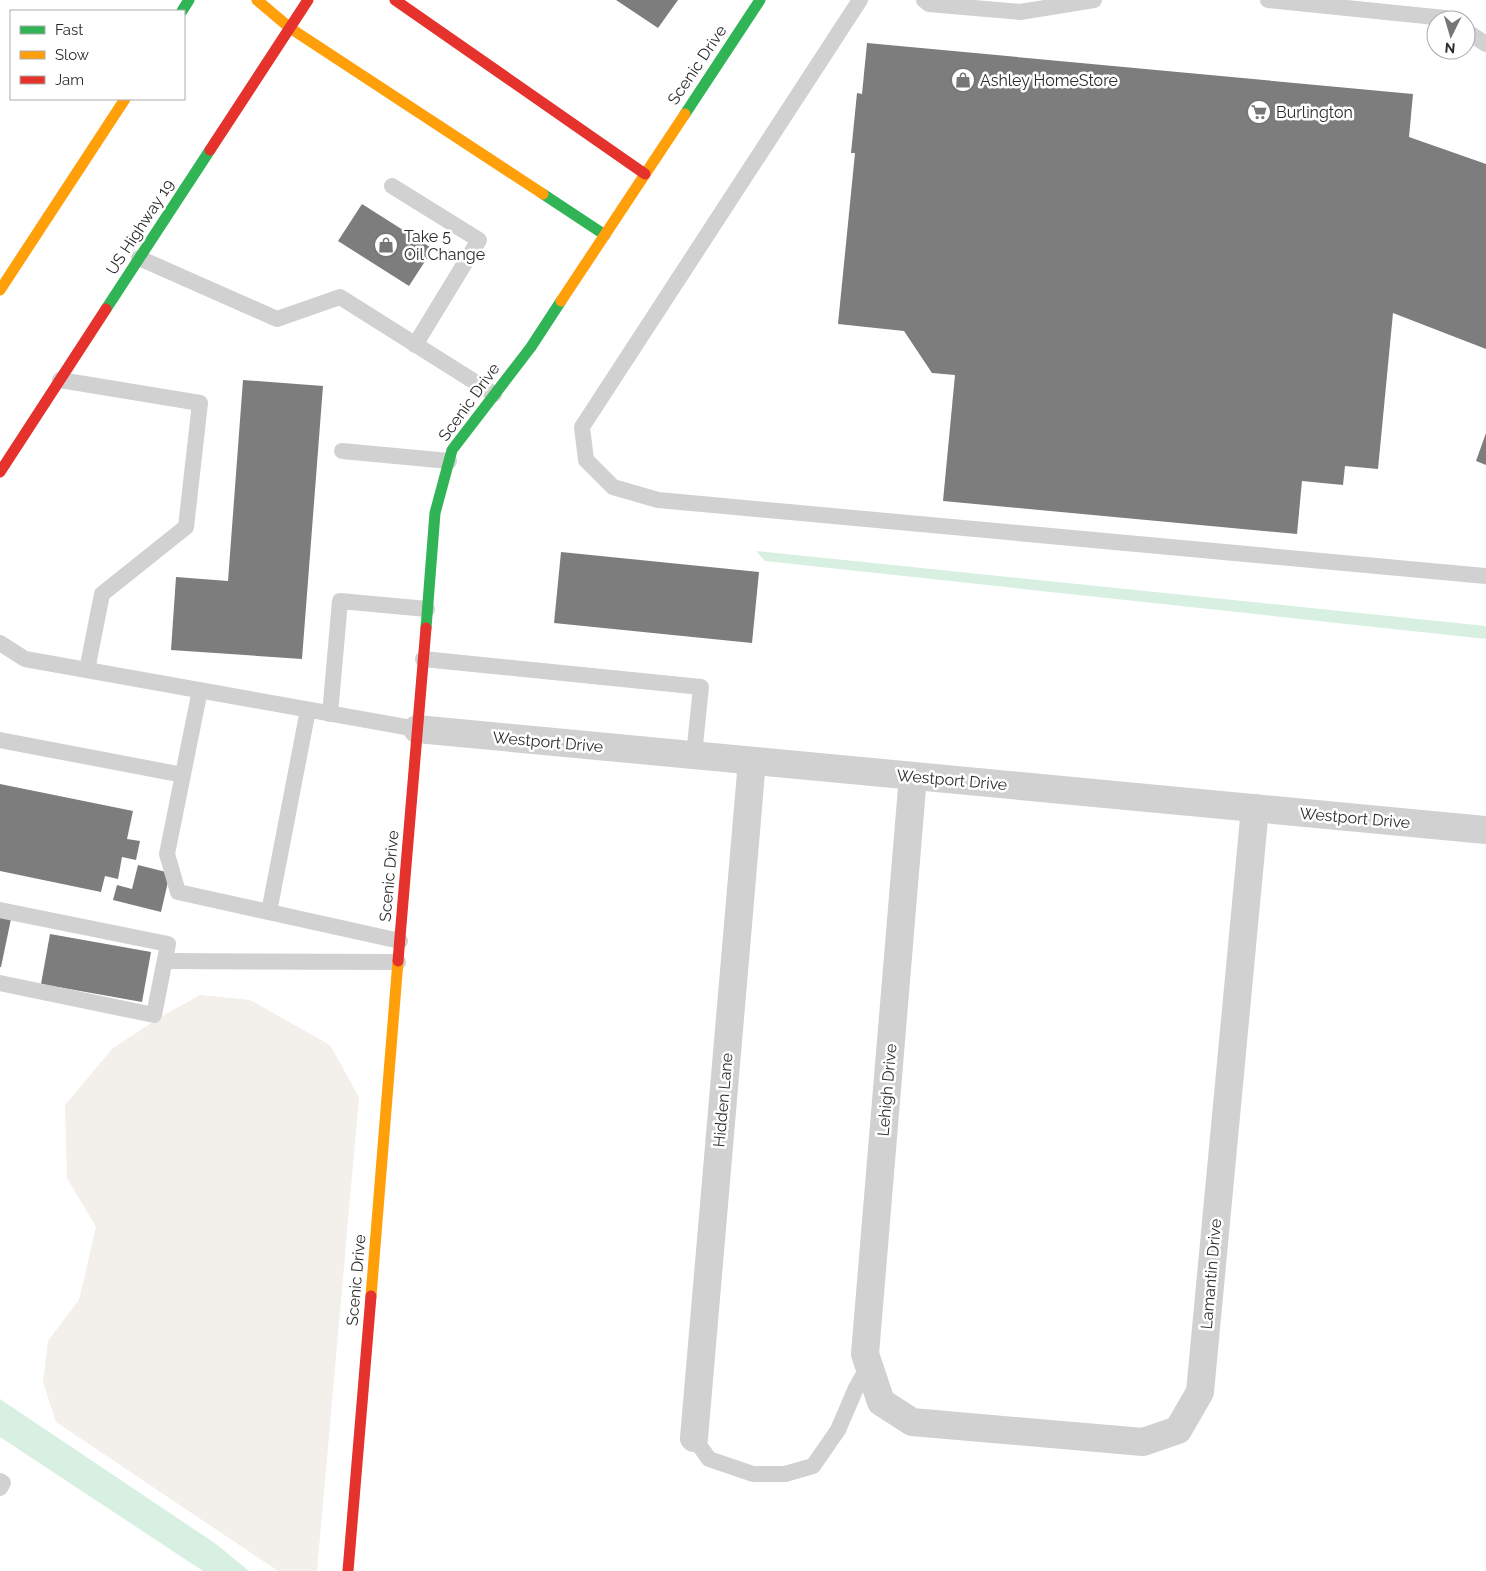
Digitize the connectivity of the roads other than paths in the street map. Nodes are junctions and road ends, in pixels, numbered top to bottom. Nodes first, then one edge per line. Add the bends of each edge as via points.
1 (257, 0) edge
2 (308, 0) edge
3 (395, 0) edge
4 (760, 0) edge
5 (860, 0) edge
6 (924, 0) edge
7 (1094, 0) edge
8 (1268, 0) edge
9 (969, 4) edge
10 (1426, 16) edge
11 (290, 28) junction
12 (124, 100) edge
13 (645, 174) junction
14 (392, 186) dead end
15 (605, 235) junction
16 (139, 258) junction
17 (0, 290) edge
18 (416, 344) junction
19 (60, 380) junction
20 (494, 394) junction
21 (342, 451) dead end
22 (449, 461) junction
23 (0, 472) edge
24 (1486, 576) edge
25 (427, 609) junction
26 (0, 643) edge
27 (423, 658) junction
28 (87, 670) junction
29 (200, 690) junction
30 (308, 710) junction
31 (330, 714) junction
32 (417, 729) junction
33 (0, 740) edge
34 (694, 755) junction
35 (752, 761) junction
36 (183, 775) junction
37 (913, 776) junction
38 (1255, 808) junction
39 (1486, 830) edge
40 (0, 910) edge
41 (270, 912) junction
42 (400, 941) junction
43 (165, 961) junction
44 (398, 962) junction
45 (0, 983) edge
46 (869, 1365) junction
47 (881, 1402) joint
48 (694, 1438) joint
49 (0, 1481) edge
50 (0, 1488) edge
51 (348, 1571) edge

1 - 11 main road
2 - 11 main road, US Highway 19
3 - 13 main road
4 - 13 main road, Scenic Drive
5 - 24 lane via 582,428 586,460 613,487 658,500
6 - 9 lane via 929,4
7 - 9 lane via 1020,12
8 - 10 lane
11 - 15 main road
11 - 16 main road, US Highway 19
12 - 17 main road
13 - 15 main road, Scenic Drive
14 - 18 lane via 479,240
15 - 20 main road, Scenic Drive via 531,347
16 - 18 lane via 276,319 340,297
16 - 19 main road, US Highway 19
18 - 20 lane
19 - 23 main road, US Highway 19
19 - 28 lane via 200,403 186,527 102,594
20 - 22 main road, Scenic Drive via 452,450
21 - 22 lane
22 - 25 main road, Scenic Drive via 435,513
25 - 27 main road, Scenic Drive
25 - 31 lane via 340,601
26 - 28 lane via 25,659
27 - 32 main road, Scenic Drive
27 - 34 lane via 701,687
28 - 29 lane
29 - 30 lane
29 - 36 lane
30 - 31 lane
30 - 41 lane
31 - 32 lane
32 - 34 street, Westport Drive
32 - 42 main road, Scenic Drive
33 - 36 lane
34 - 35 street, Westport Drive
35 - 37 street, Westport Drive
35 - 48 street, Hidden Lane
36 - 41 lane via 167,854 178,892
37 - 38 street, Westport Drive
37 - 46 street, Lehigh Drive via 865,1354
38 - 39 street, Westport Drive
38 - 47 street, Lamantin Drive via 1200,1392 1178,1430 1144,1442 912,1422
40 - 43 lane via 168,944
41 - 42 lane
42 - 44 main road, Scenic Drive
43 - 44 lane
43 - 45 lane via 154,1014
44 - 51 main road, Scenic Drive
46 - 47 street, Lehigh Drive
46 - 48 lane via 838,1430 813,1466 785,1474 753,1474 709,1458
49 - 50 lane via 3,1483

